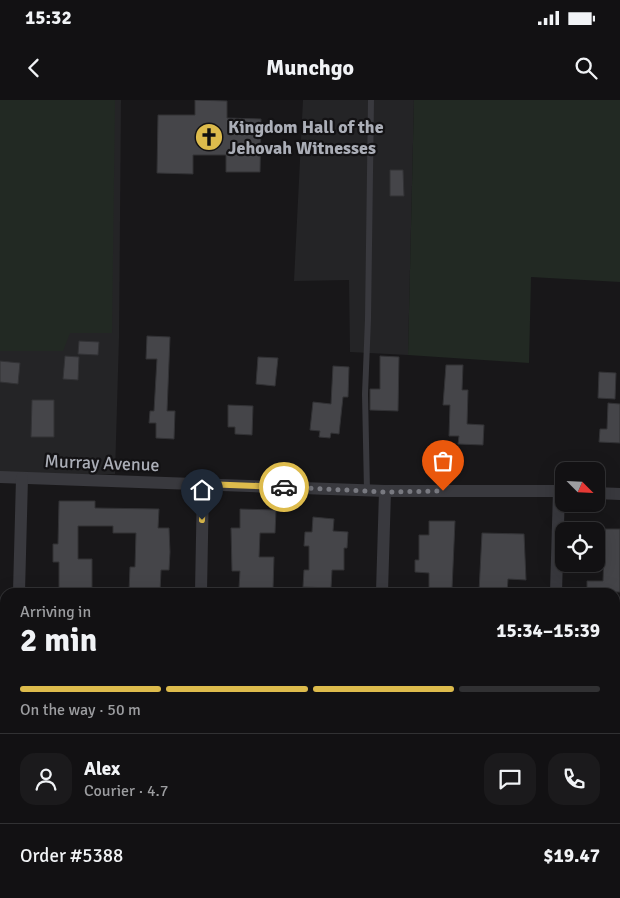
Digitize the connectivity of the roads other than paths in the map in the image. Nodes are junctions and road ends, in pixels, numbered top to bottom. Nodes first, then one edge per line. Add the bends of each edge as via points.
1 (371, 100) edge
2 (0, 477) edge
3 (22, 478) junction
4 (204, 484) junction
5 (367, 491) junction
6 (555, 491) edge
7 (385, 492) junction
8 (605, 493) edge
9 (620, 494) edge
10 (560, 512) edge
11 (19, 588) edge
12 (201, 588) edge
13 (382, 588) edge
14 (556, 588) edge

1 - 5 lane via 365,394
2 - 3 street, Murray Avenue
3 - 4 street, Murray Avenue
3 - 11 street
4 - 5 street, Murray Avenue
4 - 12 street
5 - 7 street, Murray Avenue
6 - 7 street, Murray Avenue
7 - 13 street
8 - 9 street
10 - 14 street

